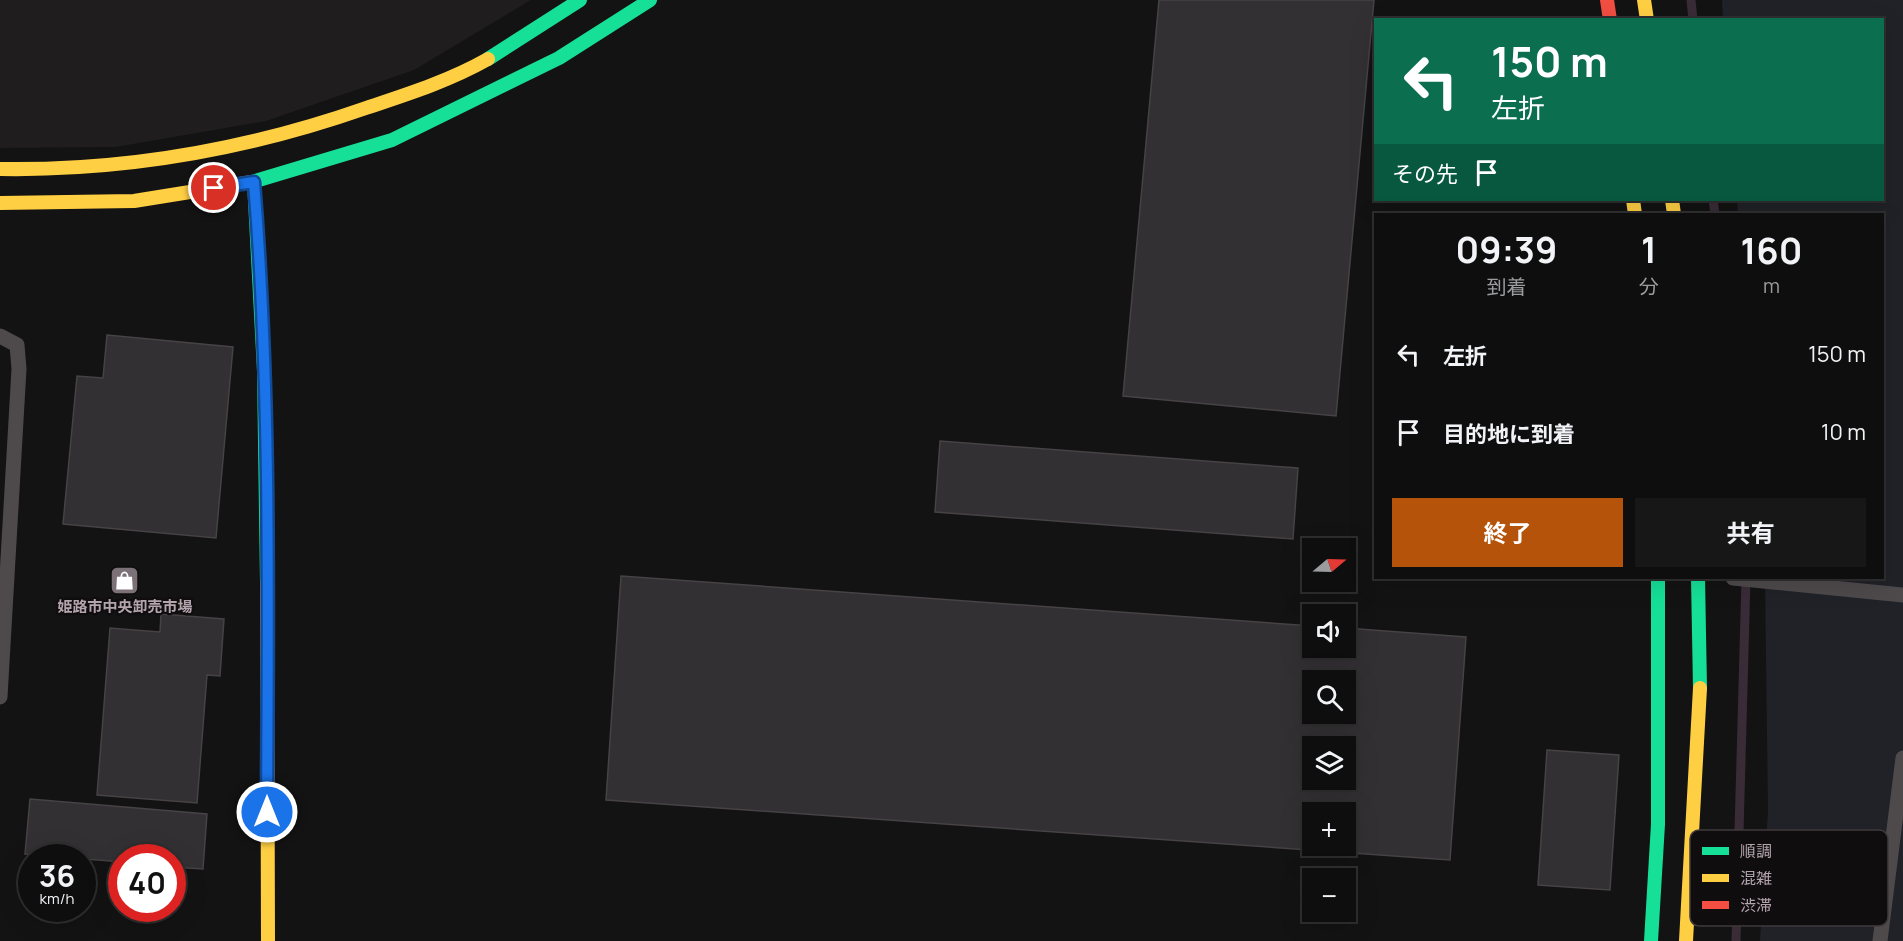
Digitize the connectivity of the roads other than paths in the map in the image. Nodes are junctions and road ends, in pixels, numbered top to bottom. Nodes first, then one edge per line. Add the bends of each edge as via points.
1 (580, 0) edge
2 (650, 0) edge
3 (1607, 0) edge
4 (1644, 0) edge
5 (1610, 18) edge
6 (1647, 18) edge
7 (0, 169) edge
8 (254, 182) junction
9 (0, 203) edge
10 (0, 336) edge
11 (1658, 579) edge
12 (1698, 579) edge
13 (1741, 579) edge
14 (1903, 595) edge
15 (0, 696) edge
16 (1903, 758) edge
17 (1693, 830) edge
18 (1690, 874) edge
19 (1888, 877) edge
20 (1882, 926) edge
21 (268, 941) edge
22 (1651, 941) edge
23 (1686, 941) edge
24 (1880, 941) edge

1 - 7 street via 455,77 260,143 166,161 49,171
2 - 8 street via 559,58 392,140
3 - 5 street
4 - 6 street
8 - 9 street via 134,201
8 - 21 street via 260,258 268,590
10 - 15 lane via 17,345 19,369
11 - 22 street via 1658,824
12 - 17 street via 1700,706
13 - 14 lane
16 - 19 lane
18 - 23 street
20 - 24 lane

